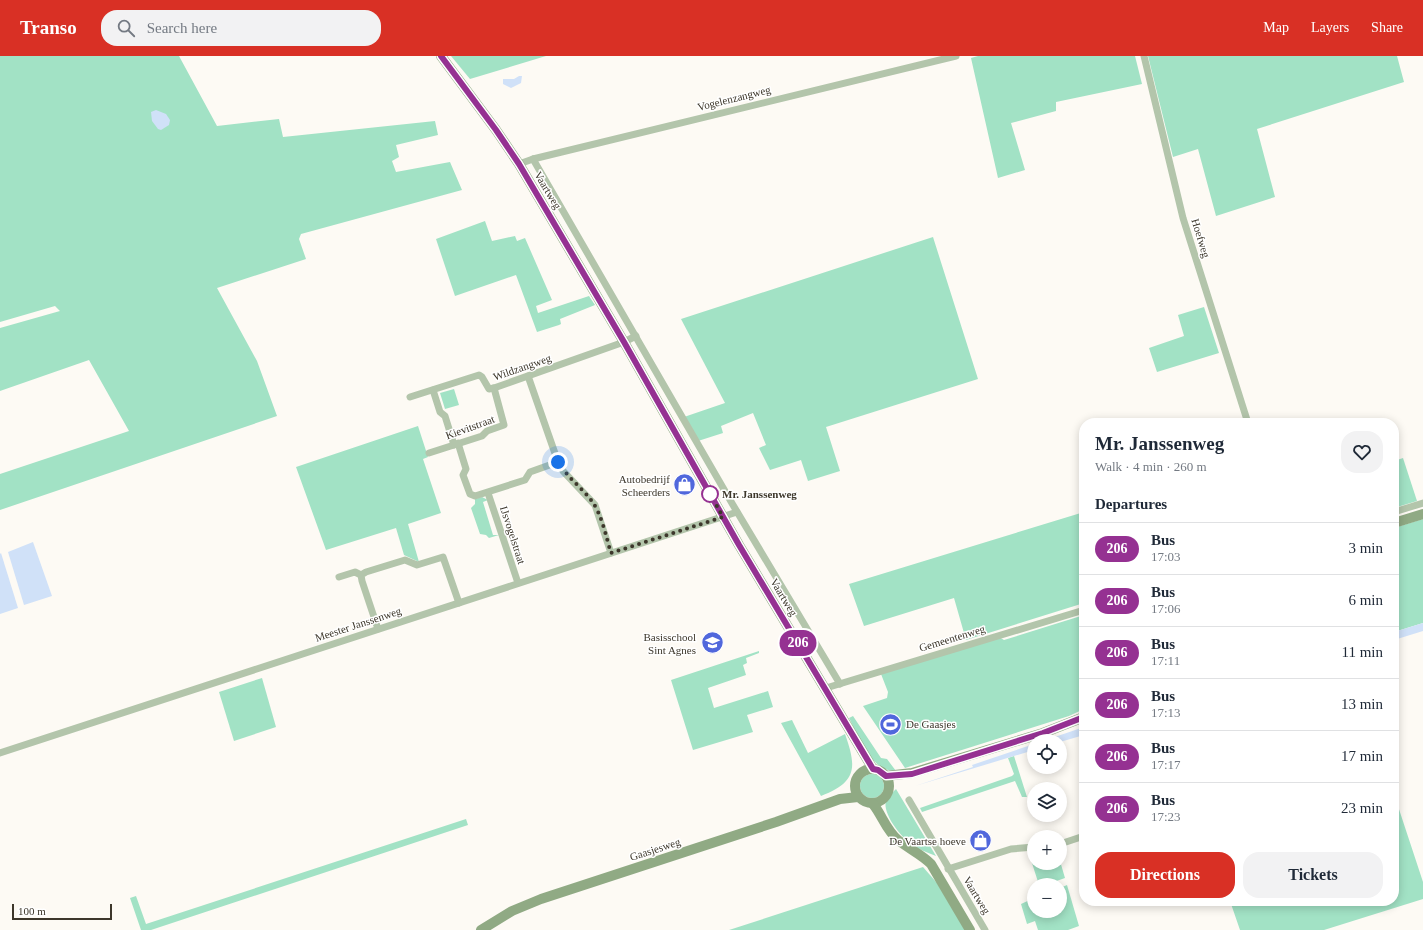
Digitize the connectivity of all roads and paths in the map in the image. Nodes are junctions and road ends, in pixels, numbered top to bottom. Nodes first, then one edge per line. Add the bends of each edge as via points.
1 (441, 56) edge
2 (956, 56) edge
3 (1144, 56) edge
4 (533, 159) junction
5 (519, 164) junction
6 (636, 336) junction
7 (624, 342) junction
8 (528, 376) junction
9 (494, 388) junction
10 (433, 390) junction
11 (410, 397) dead end
12 (1246, 418) edge
13 (456, 444) junction
14 (429, 453) dead end
15 (558, 462) junction
16 (488, 493) junction
17 (1423, 503) edge
18 (1399, 510) edge
19 (736, 512) junction
20 (1423, 514) edge
21 (723, 517) junction
22 (1399, 522) edge
23 (611, 553) junction
24 (362, 575) junction
25 (339, 577) dead end
26 (518, 583) junction
27 (458, 602) junction
28 (1079, 612) edge
29 (378, 629) junction
30 (840, 684) junction
31 (826, 688) junction
32 (1079, 719) edge
33 (861, 752) junction
34 (0, 753) edge
35 (873, 769) junction
36 (863, 772) junction
37 (912, 774) junction
38 (886, 776) junction
39 (889, 787) junction
40 (856, 792) junction
41 (909, 800) dead end
42 (878, 802) junction
43 (1079, 838) edge
44 (1067, 842) edge
45 (1027, 848) edge
46 (949, 870) junction
47 (939, 878) junction
48 (481, 930) edge
49 (970, 930) edge
50 (984, 930) edge

1 - 5 street, Vaartweg
2 - 4 street, Vogelenzangweg
3 - 12 street, Hoefweg via 1183,218
4 - 5 street, Vogelenzangweg
4 - 6 street, Vaartweg
5 - 7 street, Vaartweg
6 - 7 street
6 - 19 street, Vaartweg
7 - 8 street, Wildzangweg
7 - 21 street, Vaartweg
8 - 9 street, Wildzangweg
8 - 15 street
9 - 10 street, Wildzangweg via 489,389 479,376
9 - 13 street, Kievitstraat via 504,425 482,436
10 - 11 street, Wildzangweg
10 - 13 street
13 - 14 street, Kievitstraat
13 - 16 street via 466,469 463,475 468,492 478,496
15 - 16 street via 530,472 525,480
15 - 23 street via 563,471 592,500
16 - 26 street, IJsvogelstraat
17 - 18 street
19 - 21 street
19 - 30 street, Vaartweg
20 - 22 street
21 - 23 street, Meester Janssenweg
21 - 31 street, Vaartweg
23 - 26 street, Meester Janssenweg
24 - 25 street via 355,572
24 - 27 street via 405,560 417,565 443,557
24 - 29 street
26 - 27 street, Meester Janssenweg
27 - 29 street, Meester Janssenweg
28 - 30 street, Gemeentenweg
29 - 34 street, Meester Janssenweg
30 - 31 street, Gemeentenweg
31 - 33 street, Vaartweg
32 - 37 street via 1043,733
33 - 35 street, Vaartweg
33 - 36 street, Vaartweg
35 - 36 street
35 - 38 street
36 - 40 street via 856,778
37 - 38 street
37 - 39 street
38 - 39 street
39 - 42 street via 888,792
40 - 42 street via 864,802
40 - 48 street, Gaasjesweg via 783,820 540,898
41 - 46 street, Vaartweg
42 - 47 street via 889,830 898,840 923,856
43 - 44 street
45 - 46 street, Vaartweg via 1011,849
46 - 47 street, Vaartweg
46 - 50 street, Vaartweg
47 - 49 street

